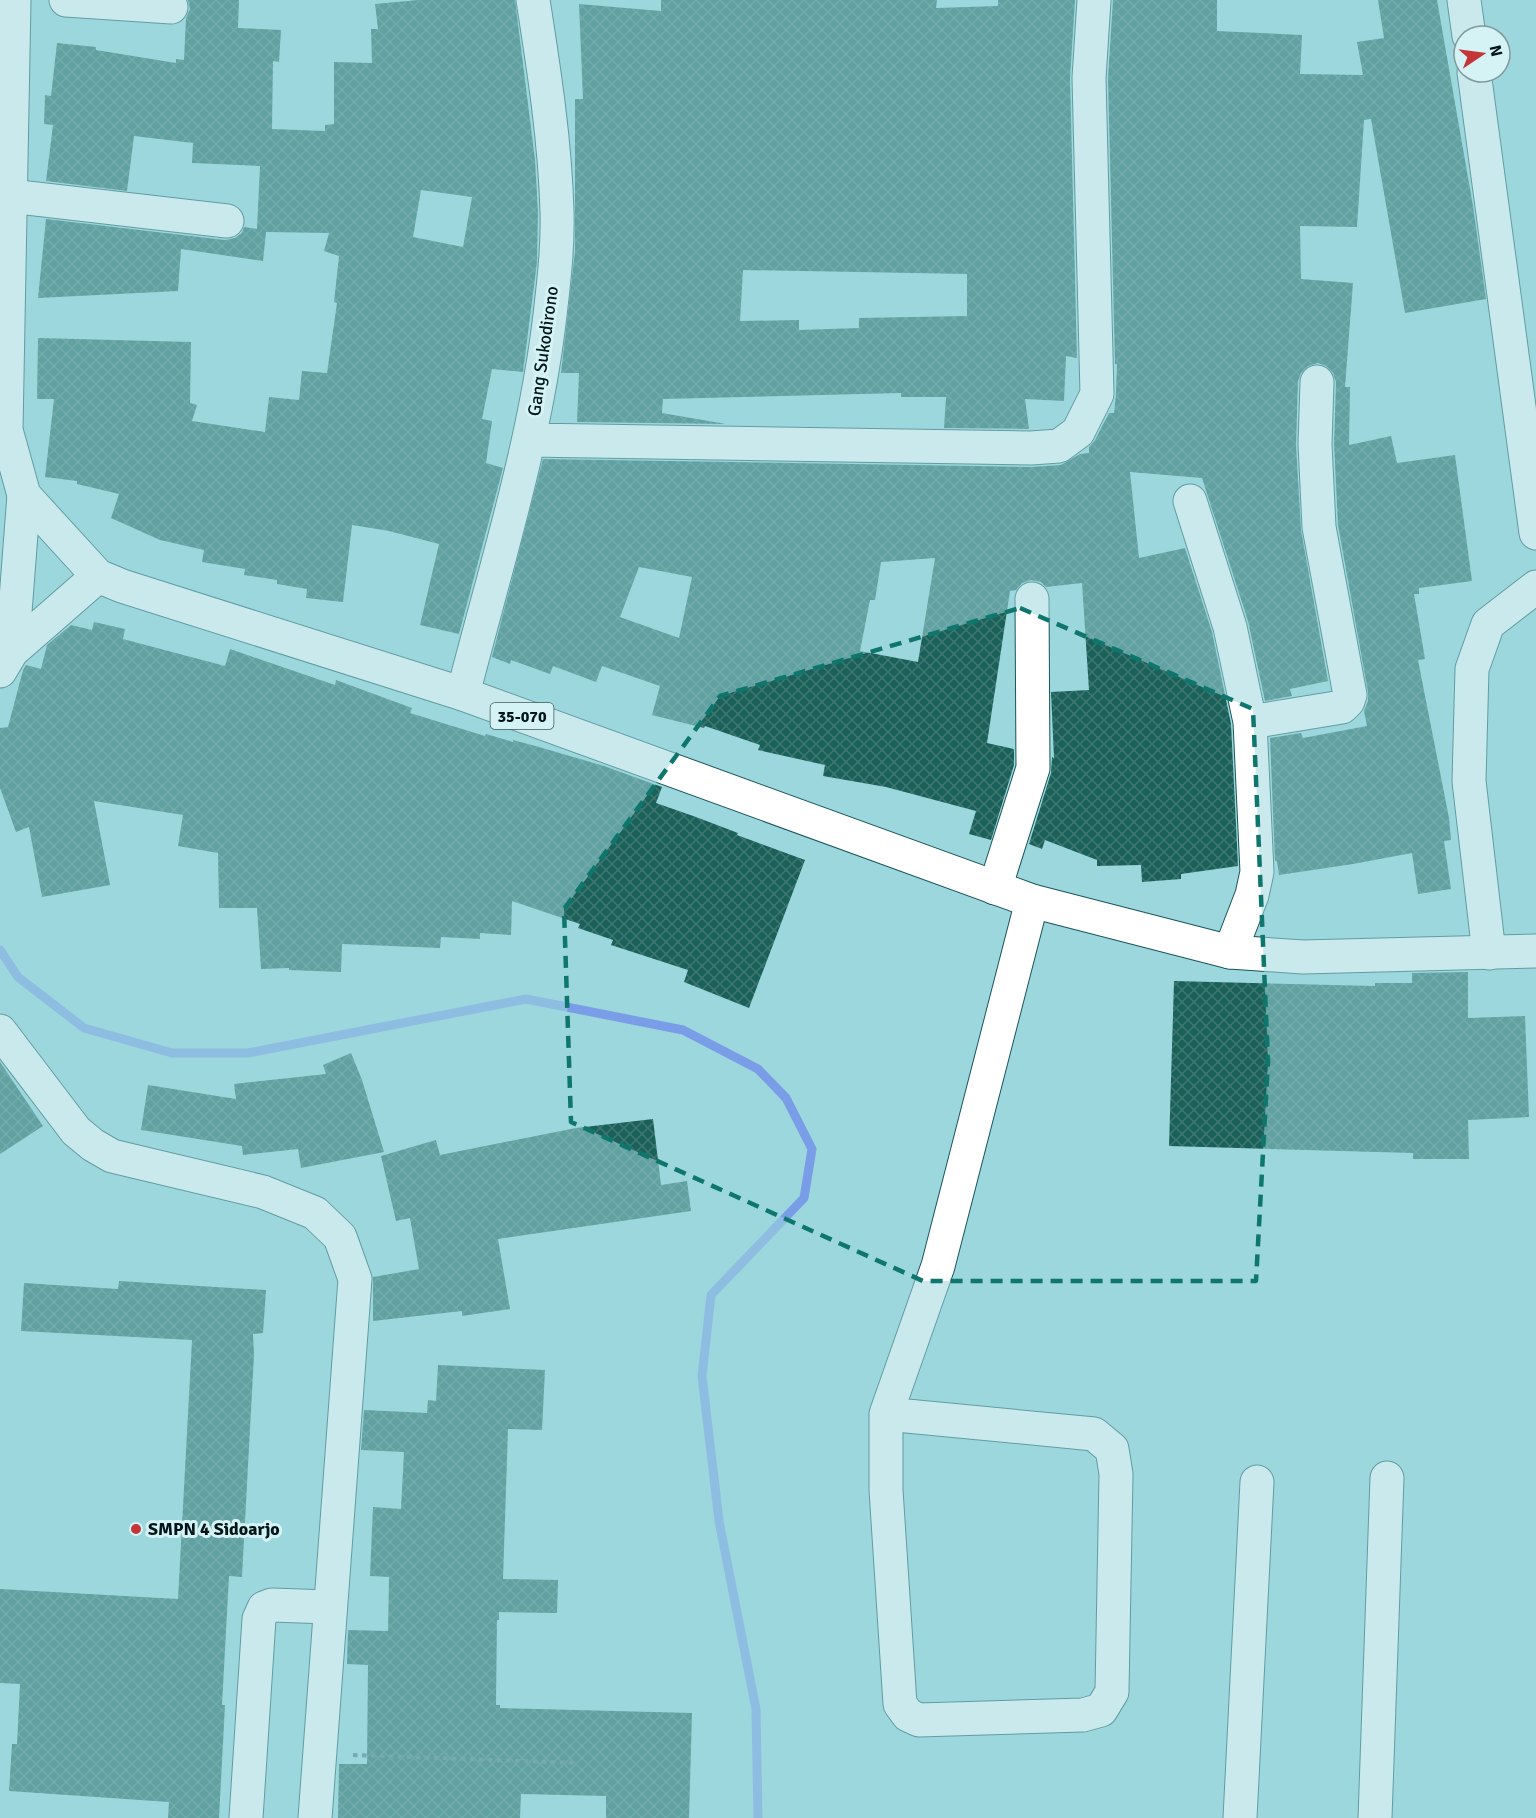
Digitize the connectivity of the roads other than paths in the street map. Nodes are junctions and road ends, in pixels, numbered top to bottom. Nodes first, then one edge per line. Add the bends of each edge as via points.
1 (14, 0) edge
2 (66, 0) edge
3 (533, 0) edge
4 (1094, 0) edge
5 (1464, 0) edge
6 (171, 7) dead end
7 (1467, 24) edge
8 (1476, 84) edge
9 (10, 196) junction
10 (227, 221) dead end
11 (1317, 382) dead end
12 (3, 430) edge
13 (530, 440) junction
14 (24, 495) junction
15 (1190, 501) dead end
16 (1536, 533) edge
17 (98, 576) junction
18 (1536, 587) edge
19 (1032, 599) dead end
20 (6, 661) edge
21 (463, 694) junction
22 (1250, 722) junction
23 (994, 888) junction
24 (1032, 901) junction
25 (1536, 951) edge
26 (1230, 952) junction
27 (1489, 953) junction
28 (0, 1031) edge
29 (886, 1414) junction
30 (1387, 1478) dead end
31 (1257, 1482) dead end
32 (329, 1607) junction
33 (246, 1818) edge
34 (315, 1818) edge
35 (1240, 1818) edge
36 (1376, 1818) edge

1 - 9 street, 35-070
2 - 6 street
3 - 13 street, Gang Sukodirono via 547,85 557,212 544,363
4 - 13 street via 1089,78 1097,394 1078,432 1059,446 1031,448
5 - 7 street
8 - 16 street
9 - 10 street
9 - 12 street, 35-070
11 - 22 street via 1314,444 1319,527 1350,695 1342,706
12 - 14 street, 35-070
13 - 21 street, Gang Sukodirono
14 - 17 street, 35-070
14 - 20 street
15 - 22 street via 1230,627
17 - 20 street
17 - 21 street, 35-070
18 - 27 street via 1488,624 1472,669 1469,781
19 - 23 street via 1033,768
21 - 23 street, 35-070
22 - 26 street via 1257,872
23 - 24 street, 35-070
24 - 26 street, 35-070
24 - 29 street via 938,1266
25 - 27 street, 35-070
26 - 27 street, 35-070 via 1303,957
28 - 32 street via 76,1131 102,1151 263,1192 315,1213 340,1237 355,1280
29 - 29 street via 886,1491 900,1704 908,1715 919,1720 1083,1714 1101,1710 1112,1692 1116,1474 1112,1449 1094,1434
30 - 36 street
31 - 35 street
32 - 33 street via 272,1605 264,1608 259,1619
32 - 34 street

